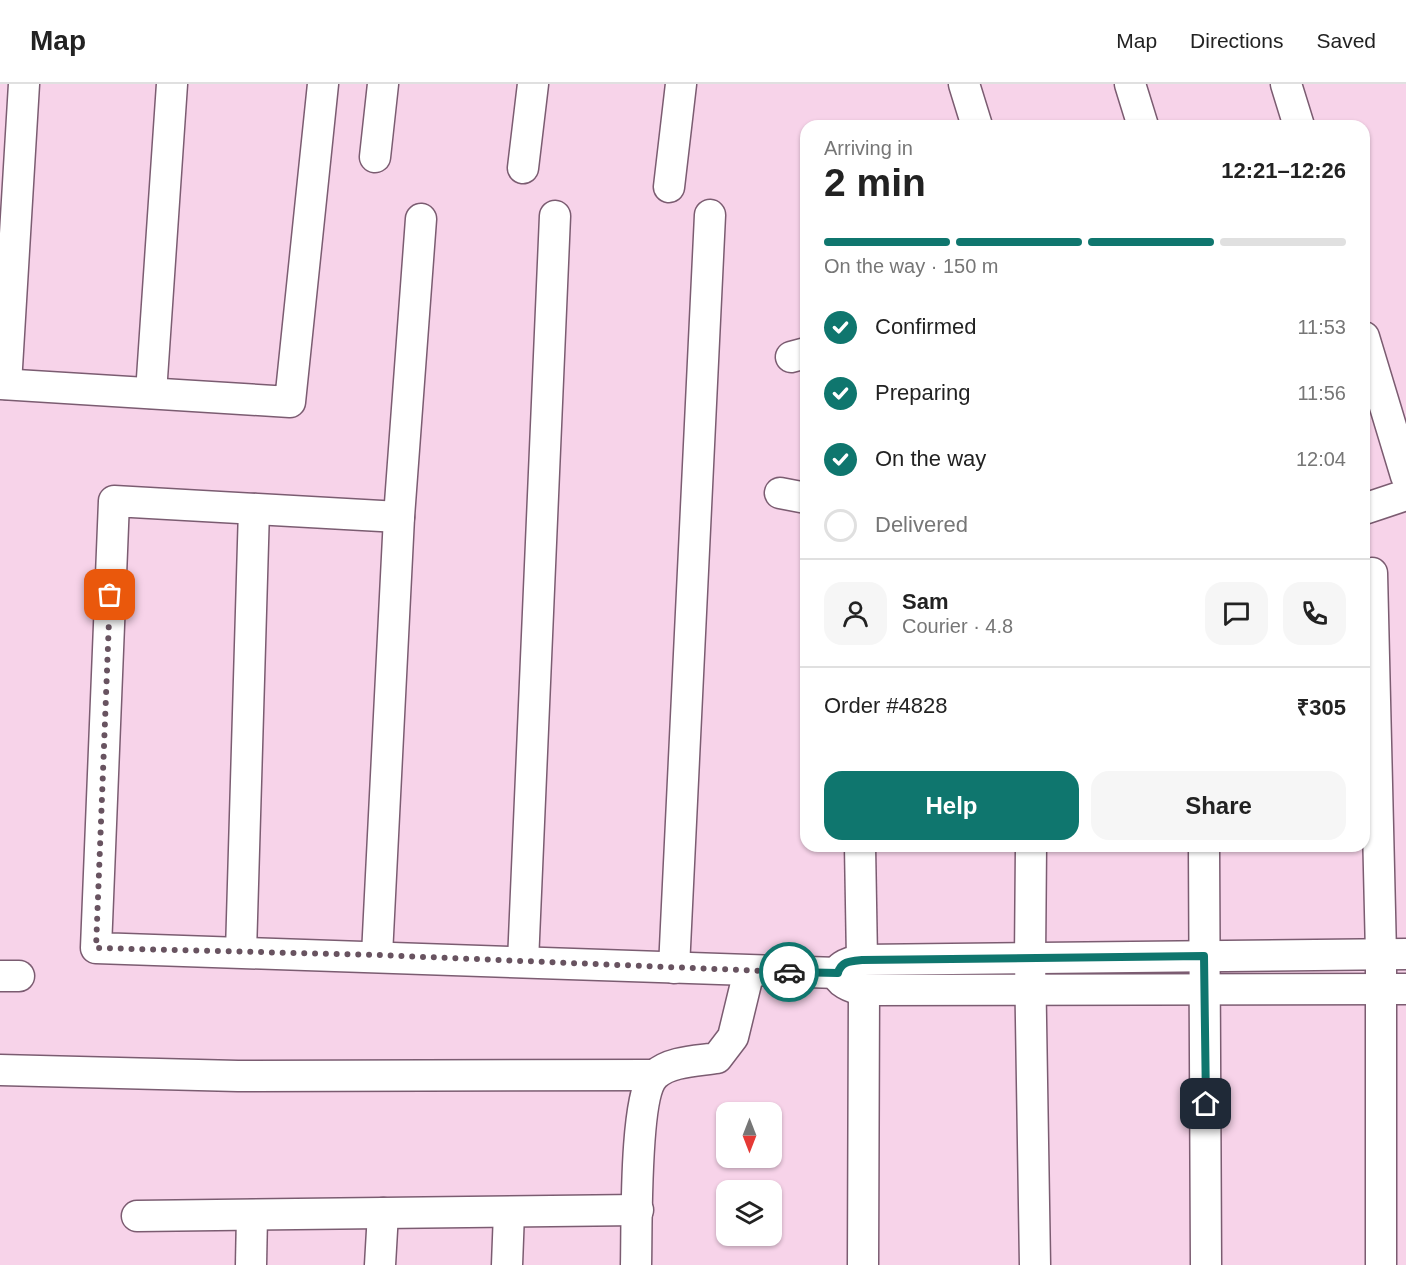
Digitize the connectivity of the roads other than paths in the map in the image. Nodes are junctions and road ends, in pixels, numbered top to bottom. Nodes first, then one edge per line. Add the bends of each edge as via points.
1 (24, 84) edge
2 (172, 84) edge
3 (323, 84) edge
4 (383, 84) edge
5 (533, 84) edge
6 (681, 84) edge
7 (964, 84) edge
8 (1130, 84) edge
9 (1286, 84) edge
10 (975, 120) edge
11 (1141, 120) edge
12 (1297, 120) edge
13 (375, 157) dead end
14 (523, 168) dead end
15 (669, 187) dead end
16 (555, 216) dead end
17 (710, 216) dead end
18 (421, 219) dead end
19 (1370, 357) edge
20 (3, 384) edge
21 (151, 393) junction
22 (1406, 476) edge
23 (1406, 495) edge
24 (1370, 507) edge
25 (254, 509) junction
26 (399, 517) junction
27 (1372, 573) dead end
28 (860, 852) edge
29 (1031, 852) edge
30 (1204, 852) edge
31 (241, 951) junction
32 (1394, 954) edge
33 (377, 955) junction
34 (1204, 956) junction
35 (1030, 959) junction
36 (523, 962) junction
37 (850, 966) junction
38 (674, 968) junction
39 (749, 971) junction
40 (1206, 989) junction
41 (1394, 989) edge
42 (864, 990) junction
43 (1032, 990) junction
44 (0, 1070) edge
45 (654, 1076) junction
46 (638, 1210) junction
47 (509, 1212) junction
48 (383, 1213) junction
49 (252, 1215) junction
50 (137, 1216) dead end
51 (251, 1265) edge
52 (380, 1265) edge
53 (507, 1265) edge
54 (636, 1265) edge
55 (863, 1265) edge
56 (1035, 1265) edge
57 (1206, 1265) edge
58 (1382, 1265) edge

1 - 20 street
2 - 21 street
3 - 21 street via 290,402
4 - 13 street
5 - 14 street
6 - 15 street
7 - 10 street
8 - 11 street
9 - 12 street
16 - 36 street
17 - 38 street
18 - 26 street
19 - 22 street
20 - 21 street
23 - 24 street
25 - 26 street
25 - 31 street
25 - 31 street via 114,501 96,948
26 - 33 street
27 - 32 street
28 - 37 street
29 - 35 street
30 - 34 street
31 - 33 street
32 - 34 street
32 - 41 street
33 - 36 street
34 - 35 street
34 - 40 street
35 - 37 street
35 - 43 street
36 - 38 street
37 - 39 street
37 - 42 street via 839,980 848,987
38 - 39 street
39 - 45 street via 733,1037 717,1058 672,1066
40 - 41 street
40 - 43 street
40 - 57 street
41 - 58 street
42 - 43 street
42 - 55 street
43 - 56 street
44 - 45 street via 238,1076
45 - 46 street via 646,1097 640,1142
46 - 47 street
46 - 54 street
47 - 48 street
47 - 53 street
48 - 49 street
48 - 52 street
49 - 50 street
49 - 51 street

